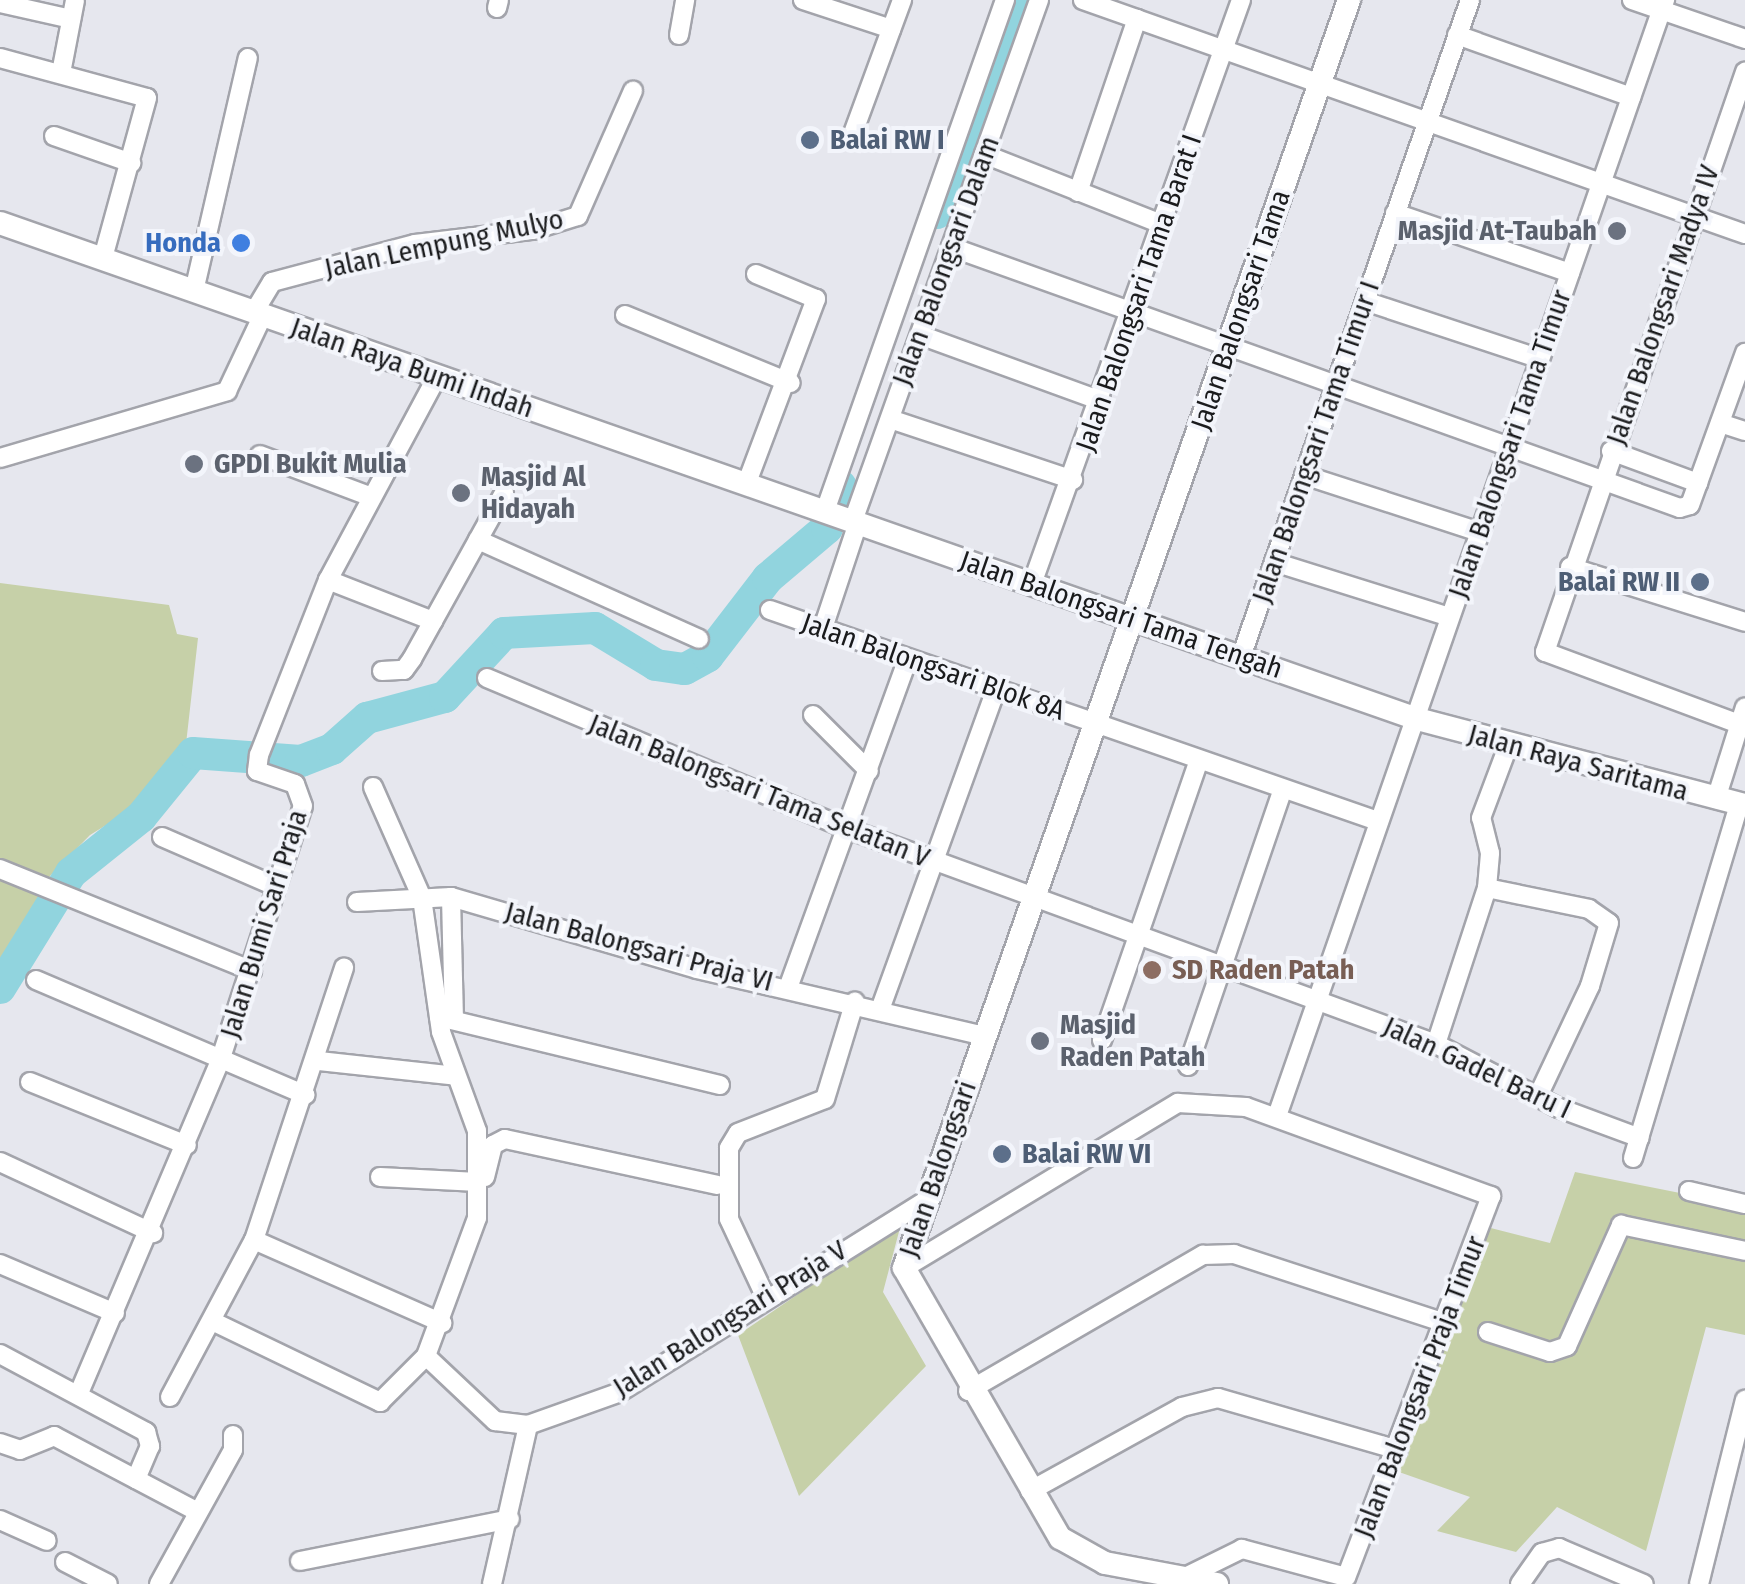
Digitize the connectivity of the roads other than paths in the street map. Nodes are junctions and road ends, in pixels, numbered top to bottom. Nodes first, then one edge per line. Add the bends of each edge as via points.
1 (74, 0) edge
2 (686, 0) edge
3 (803, 0) edge
4 (902, 0) edge
5 (1006, 0) edge
6 (1040, 0) edge
7 (1083, 0) edge
8 (1240, 0) edge
9 (1349, 0) edge
10 (1470, 0) edge
11 (1632, 0) edge
12 (0, 3) edge
13 (1664, 5) edge
14 (1138, 19) junction
15 (71, 20) junction
16 (892, 28) junction
17 (679, 35) dead end
18 (1457, 35) junction
19 (1745, 39) edge
20 (1224, 49) junction
21 (0, 58) edge
22 (248, 58) dead end
23 (1745, 72) edge
24 (62, 73) junction
25 (1320, 83) junction
26 (633, 92) dead end
27 (1632, 97) junction
28 (1427, 122) junction
29 (54, 136) dead end
30 (852, 136) dead end
31 (984, 154) junction
32 (131, 163) junction
33 (1602, 183) junction
34 (1078, 192) junction
35 (1396, 213) junction
36 (1694, 216) junction
37 (0, 223) edge
38 (1162, 224) junction
39 (1745, 234) edge
40 (951, 247) junction
41 (103, 258) junction
42 (1570, 273) junction
43 (756, 274) dead end
44 (194, 290) junction
45 (1364, 301) junction
46 (259, 313) junction
47 (625, 315) dead end
48 (1130, 316) junction
49 (920, 335) junction
50 (1226, 351) junction
51 (1745, 353) edge
52 (1540, 359) junction
53 (437, 377) junction
54 (790, 383) junction
55 (1334, 388) junction
56 (1101, 401) junction
57 (890, 419) junction
58 (1720, 422) junction
59 (1745, 431) edge
60 (1508, 448) junction
61 (1611, 451) junction
62 (260, 455) dead end
63 (0, 458) edge
64 (1304, 475) junction
65 (1073, 480) junction
66 (1601, 480) junction
67 (1698, 483) junction
68 (746, 485) junction
69 (504, 493) dead end
70 (369, 496) junction
71 (841, 517) junction
72 (1480, 532) junction
73 (478, 540) junction
74 (1274, 562) junction
75 (1570, 567) junction
76 (328, 580) junction
77 (1032, 584) junction
78 (770, 610) dead end
79 (1450, 617) junction
80 (1133, 620) junction
81 (433, 621) junction
82 (1745, 622) edge
83 (823, 628) junction
84 (699, 639) dead end
85 (1241, 657) junction
86 (908, 658) junction
87 (382, 671) dead end
88 (488, 678) dead end
89 (996, 690) junction
90 (813, 715) dead end
91 (1742, 715) edge
92 (1417, 719) junction
93 (1096, 724) junction
94 (1508, 746) junction
95 (1200, 760) junction
96 (869, 770) junction
97 (373, 787) dead end
98 (1284, 789) junction
99 (1733, 803) edge
100 (1378, 821) junction
101 (848, 829) junction
102 (162, 837) dead end
103 (936, 862) junction
104 (0, 869) edge
105 (277, 887) junction
106 (1486, 888) junction
107 (1034, 896) junction
108 (449, 897) junction
109 (424, 898) junction
110 (356, 902) dead end
111 (1138, 936) junction
112 (1219, 964) junction
113 (344, 968) dead end
114 (252, 971) junction
115 (36, 980) dead end
116 (788, 988) junction
117 (1314, 996) junction
118 (856, 1001) junction
119 (881, 1007) junction
120 (448, 1017) junction
121 (984, 1036) junction
122 (1102, 1040) dead end
123 (1436, 1044) junction
124 (220, 1061) junction
125 (319, 1061) junction
126 (1188, 1066) dead end
127 (456, 1076) junction
128 (30, 1082) dead end
129 (720, 1085) dead end
130 (306, 1095) junction
131 (1538, 1096) junction
132 (1278, 1116) junction
133 (1640, 1138) junction
134 (187, 1145) junction
135 (1633, 1158) dead end
136 (0, 1162) edge
137 (380, 1177) dead end
138 (717, 1185) dead end
139 (478, 1189) junction
140 (1689, 1191) dead end
141 (925, 1201) junction
142 (1745, 1204) edge
143 (153, 1233) junction
144 (254, 1240) junction
145 (1745, 1252) edge
146 (0, 1264) edge
147 (904, 1268) junction
148 (766, 1298) junction
149 (115, 1313) junction
150 (212, 1321) junction
151 (442, 1323) junction
152 (1445, 1323) junction
153 (1488, 1332) dead end
154 (0, 1354) edge
155 (426, 1356) junction
156 (968, 1390) junction
157 (79, 1393) junction
158 (170, 1397) dead end
159 (1745, 1400) edge
160 (528, 1425) junction
161 (233, 1435) dead end
162 (0, 1443) edge
163 (1398, 1450) junction
164 (136, 1480) junction
165 (1030, 1491) junction
166 (196, 1511) junction
167 (510, 1519) junction
168 (0, 1520) edge
169 (47, 1541) dead end
170 (300, 1561) dead end
171 (65, 1562) dead end
172 (1603, 1575) edge
173 (1185, 1578) junction
174 (1341, 1578) edge
175 (108, 1584) edge
176 (159, 1584) edge
177 (492, 1584) edge
178 (1217, 1584) edge
179 (1520, 1584) edge
180 (1644, 1584) edge
181 (1699, 1584) edge

1 - 15 street
2 - 17 street
3 - 16 street
4 - 16 street
5 - 71 street
6 - 31 street, Jalan Balongsari Dalam
7 - 14 street
8 - 20 street, Jalan Balongsari Tama Barat I
9 - 25 street, Jalan Balongsari Tama
10 - 18 street, Jalan Balongsari Tama Timur I
11 - 13 street
12 - 15 street
13 - 19 street
13 - 27 street, Jalan Balongsari Tama Timur
14 - 20 street
14 - 34 street
15 - 24 street
16 - 30 street
18 - 27 street
18 - 28 street, Jalan Balongsari Tama Timur I
20 - 25 street
20 - 38 street, Jalan Balongsari Tama Barat I
21 - 24 street
22 - 44 street
23 - 36 street, Jalan Balongsari Madya IV
24 - 32 street via 147,98
25 - 28 street
25 - 50 street, Jalan Balongsari Tama
26 - 46 street, Jalan Lempung Mulyo via 578,216 534,230 415,244 272,282
27 - 33 street, Jalan Balongsari Tama Timur
28 - 33 street
28 - 35 street, Jalan Balongsari Tama Timur I
29 - 32 street
31 - 34 street
31 - 40 street, Jalan Balongsari Dalam
32 - 41 street
33 - 36 street
33 - 42 street, Jalan Balongsari Tama Timur
34 - 38 street
35 - 42 street
35 - 45 street, Jalan Balongsari Tama Timur I
36 - 39 street
36 - 61 street, Jalan Balongsari Madya IV
37 - 41 street, Jalan Raya Bumi Indah
38 - 48 street, Jalan Balongsari Tama Barat I
40 - 48 street
40 - 49 street, Jalan Balongsari Dalam
41 - 44 street, Jalan Raya Bumi Indah
42 - 52 street, Jalan Balongsari Tama Timur
43 - 54 street via 816,299
44 - 46 street, Jalan Raya Bumi Indah
45 - 52 street
45 - 55 street, Jalan Balongsari Tama Timur I
46 - 53 street, Jalan Raya Bumi Indah
46 - 63 street, Jalan Lempung Mulyo via 227,391
47 - 54 street
48 - 50 street
48 - 56 street, Jalan Balongsari Tama Barat I
49 - 56 street
49 - 57 street, Jalan Balongsari Dalam
50 - 55 street
50 - 80 street, Jalan Balongsari Tama
51 - 58 street
52 - 60 street, Jalan Balongsari Tama Timur
53 - 68 street, Jalan Raya Bumi Indah
53 - 70 street, Jalan Bumi Sari Praja
54 - 68 street
55 - 60 street
55 - 64 street, Jalan Balongsari Tama Timur I
56 - 65 street, Jalan Balongsari Tama Barat I
57 - 65 street
57 - 71 street, Jalan Balongsari Dalam
58 - 59 street
58 - 67 street
60 - 66 street
60 - 72 street, Jalan Balongsari Tama Timur
61 - 66 street, Jalan Balongsari Madya IV
61 - 67 street
62 - 70 street
64 - 72 street
64 - 74 street, Jalan Balongsari Tama Timur I
65 - 77 street, Jalan Balongsari Tama Barat I
66 - 67 street via 1688,507
66 - 75 street, Jalan Balongsari Madya IV
68 - 71 street, Jalan Raya Bumi Indah
69 - 73 street
70 - 76 street, Jalan Bumi Sari Praja
71 - 77 street, Jalan Balongsari Tama Tengah
71 - 83 street
72 - 79 street, Jalan Balongsari Tama Timur
73 - 81 street
73 - 84 street
74 - 79 street
74 - 85 street, Jalan Balongsari Tama Timur I
75 - 82 street
75 - 91 street, Jalan Balongsari Madya IV via 1547,657
76 - 81 street
76 - 105 street, Jalan Bumi Sari Praja via 257,761 295,784 304,801
77 - 80 street, Jalan Balongsari Tama Tengah
78 - 83 street, Jalan Balongsari Blok 8A
79 - 92 street, Jalan Balongsari Tama Timur
80 - 85 street, Jalan Balongsari Tama Tengah
80 - 93 street, Jalan Balongsari
81 - 87 street via 404,670
83 - 86 street, Jalan Balongsari Blok 8A
85 - 92 street, Jalan Balongsari Tama Tengah
86 - 89 street, Jalan Balongsari Blok 8A
86 - 96 street
88 - 101 street, Jalan Balongsari Tama Selatan V
89 - 93 street, Jalan Balongsari Blok 8A
89 - 103 street
90 - 96 street
91 - 99 street
92 - 94 street, Jalan Raya Saritama
92 - 100 street
93 - 95 street, Jalan Balongsari Blok 8A
93 - 107 street, Jalan Balongsari
94 - 99 street, Jalan Raya Saritama
94 - 106 street via 1481,818 1490,858
95 - 98 street, Jalan Balongsari Blok 8A
95 - 111 street
96 - 101 street
97 - 109 street
98 - 100 street, Jalan Balongsari Blok 8A
98 - 112 street
99 - 133 street
100 - 117 street
101 - 103 street, Jalan Balongsari Tama Selatan V
101 - 116 street
102 - 105 street
103 - 107 street, Jalan Balongsari Tama Selatan V
103 - 119 street
104 - 114 street
105 - 114 street, Jalan Bumi Sari Praja
106 - 123 street
106 - 131 street via 1578,906 1609,922 1590,986
107 - 111 street, Jalan Balongsari Tama Selatan V
107 - 121 street, Jalan Balongsari
108 - 109 street, Jalan Balongsari Praja VI
108 - 116 street, Jalan Balongsari Praja VI
108 - 120 street
109 - 110 street, Jalan Balongsari Praja VI
109 - 120 street
111 - 112 street, Jalan Gadel Baru I
111 - 122 street
112 - 117 street, Jalan Gadel Baru I
112 - 126 street
113 - 125 street
114 - 124 street, Jalan Bumi Sari Praja
115 - 124 street
116 - 118 street, Jalan Balongsari Praja VI
117 - 123 street, Jalan Gadel Baru I
117 - 132 street
118 - 119 street, Jalan Balongsari Praja VI
118 - 148 street via 825,1099 738,1132 729,1148 729,1220
119 - 121 street, Jalan Balongsari Praja VI
120 - 127 street
120 - 129 street
121 - 141 street, Jalan Balongsari
123 - 131 street, Jalan Gadel Baru I
124 - 130 street
124 - 134 street, Jalan Bumi Sari Praja
125 - 127 street
125 - 130 street
127 - 139 street via 477,1131
128 - 134 street
130 - 144 street
131 - 133 street, Jalan Gadel Baru I
132 - 147 street via 1210,1102 1165,1108
132 - 152 street, Jalan Balongsari Praja Timur via 1492,1198
133 - 135 street
134 - 143 street, Jalan Bumi Sari Praja
136 - 143 street
137 - 139 street
138 - 139 street via 505,1139 493,1144
139 - 151 street
140 - 142 street
141 - 147 street, Jalan Balongsari
141 - 148 street, Jalan Balongsari Praja V
143 - 149 street, Jalan Bumi Sari Praja
144 - 150 street
144 - 151 street
145 - 153 street via 1621,1225 1567,1346 1550,1352
146 - 149 street
147 - 156 street, Jalan Balongsari
148 - 160 street, Jalan Balongsari Praja V via 618,1392
149 - 157 street, Jalan Bumi Sari Praja
150 - 155 street via 380,1402
150 - 158 street
151 - 155 street
152 - 156 street via 1234,1254 1203,1255
152 - 163 street, Jalan Balongsari Praja Timur
154 - 157 street
155 - 160 street via 496,1421
156 - 165 street, Jalan Balongsari
157 - 164 street via 146,1432 150,1446
159 - 181 street
160 - 167 street
161 - 166 street via 233,1450
162 - 164 street via 20,1450 54,1436
163 - 165 street via 1218,1398 1182,1407
163 - 174 street, Jalan Balongsari Praja Timur
164 - 166 street
165 - 173 street, Jalan Balongsari via 1078,1553
166 - 176 street
167 - 170 street
167 - 177 street
168 - 169 street
171 - 175 street
172 - 179 street via 1549,1548
172 - 180 street
173 - 174 street via 1242,1549
173 - 178 street, Jalan Balongsari

